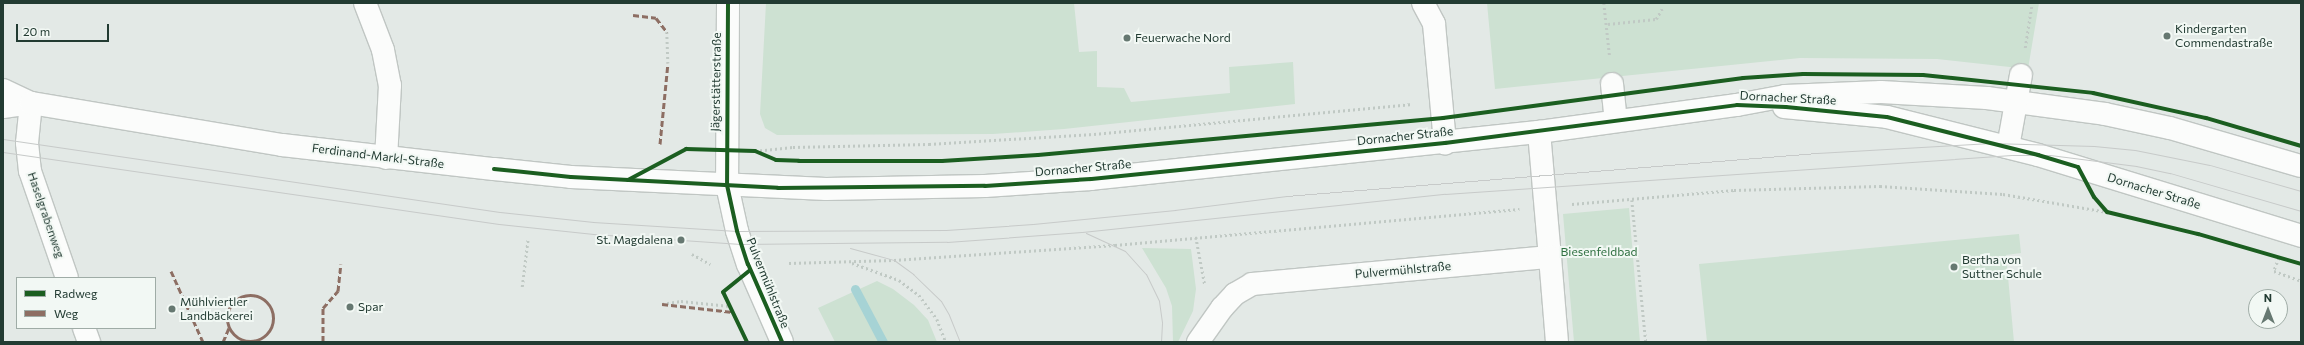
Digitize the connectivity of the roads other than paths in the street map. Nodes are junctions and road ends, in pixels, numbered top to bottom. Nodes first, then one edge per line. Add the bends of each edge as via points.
1 (365, 3) edge
2 (728, 3) edge
3 (1423, 3) edge
4 (2021, 75) road end
5 (1612, 84) road end
6 (3, 90) edge
7 (2018, 102) junction
8 (31, 103) junction
9 (1737, 105) junction
10 (3, 107) edge
11 (1616, 120) junction
12 (1539, 132) junction
13 (1446, 142) junction
14 (2008, 147) junction
15 (386, 158) junction
16 (2301, 166) edge
17 (727, 184) junction
18 (2301, 236) edge
19 (1550, 257) junction
20 (67, 277) edge
21 (84, 329) edge
22 (89, 342) edge
23 (782, 342) edge
24 (1198, 342) edge
25 (1557, 342) edge

1 - 15 street via 383,50 390,84
2 - 17 street, Jägerstätterstraße via 725,150
3 - 13 street via 1434,24
4 - 7 street
5 - 11 street
6 - 8 street, Ferdinand-Markl-Straße
7 - 9 street, Dornacher Straße via 1934,94 1846,92 1785,96
7 - 14 street
7 - 16 street, Dornacher Straße via 2140,120
8 - 10 street, Ferdinand-Markl-Straße
8 - 15 street, Ferdinand-Markl-Straße via 282,145
8 - 20 street, Haselgrabenweg via 27,142 30,170
9 - 11 street, Dornacher Straße
9 - 14 street, Dornacher Straße via 1839,111 1887,117
11 - 12 street, Dornacher Straße
12 - 13 street, Dornacher Straße
12 - 19 street
13 - 17 street, Dornacher Straße via 1041,182 826,189
14 - 18 street, Dornacher Straße
15 - 17 street, Ferdinand-Markl-Straße via 571,177
17 - 23 street, Pulvermühlstraße via 743,251
19 - 24 street, Pulvermühlstraße via 1252,284 1235,294
19 - 25 street
21 - 22 street

